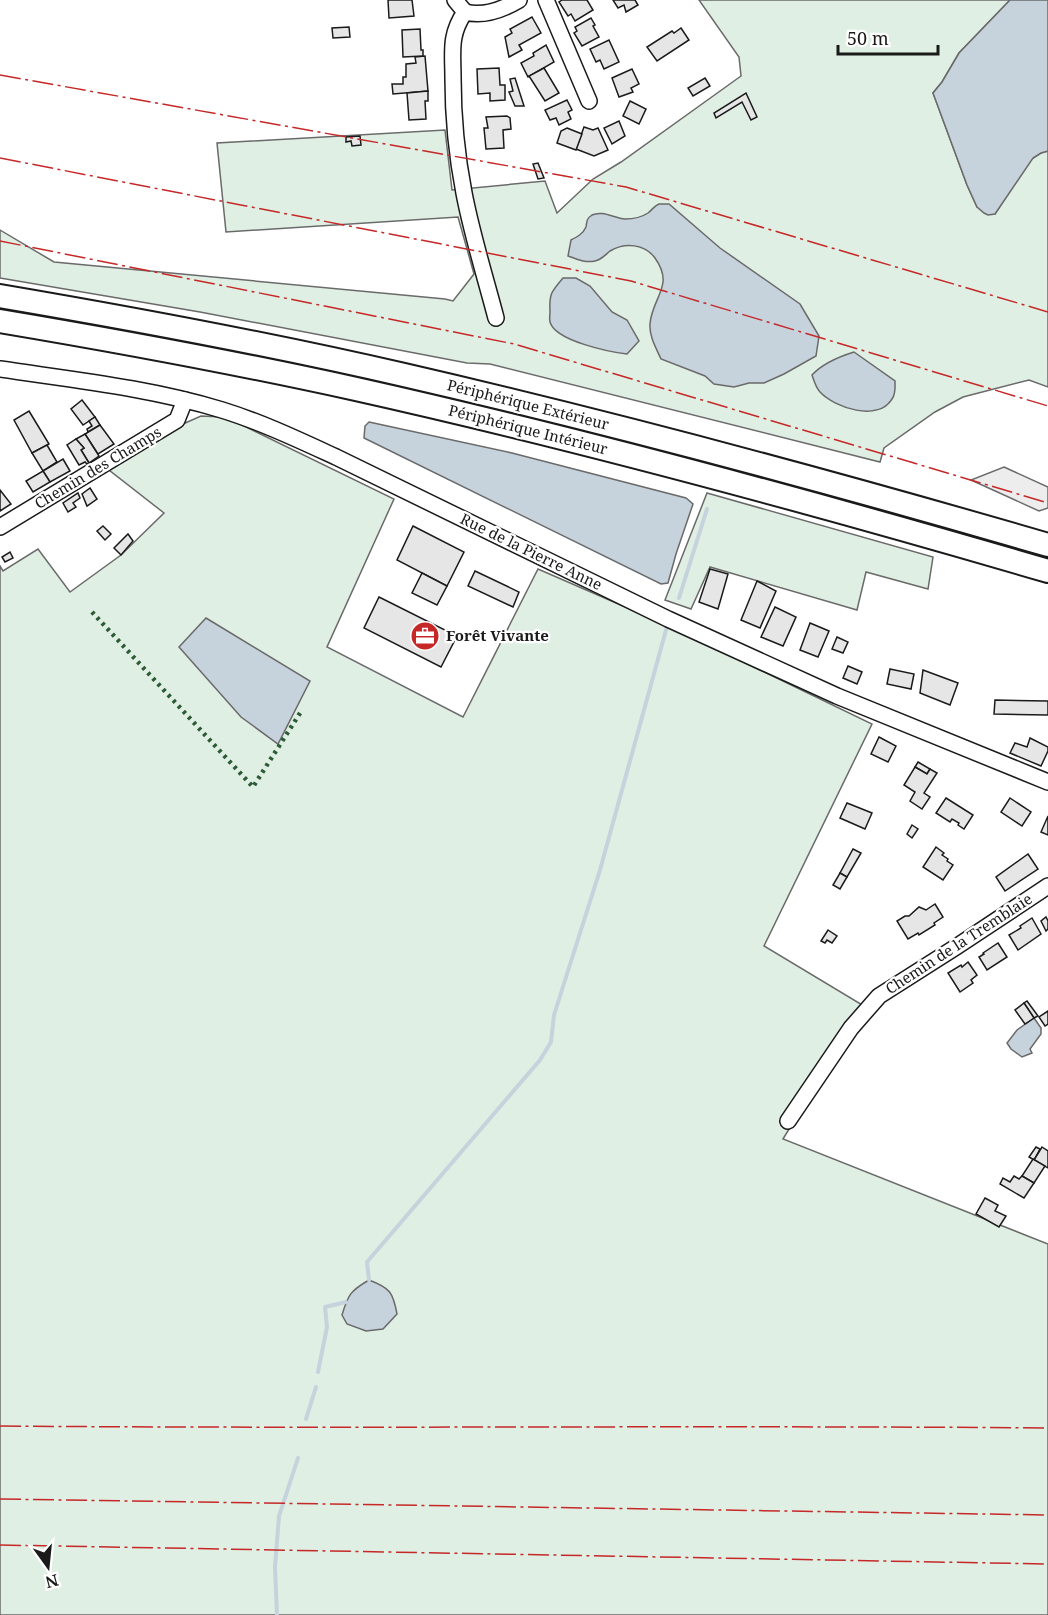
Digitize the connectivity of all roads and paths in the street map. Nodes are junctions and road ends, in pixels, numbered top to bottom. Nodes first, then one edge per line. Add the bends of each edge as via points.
1 (519, 0) edge
2 (546, 0) edge
3 (460, 6) edge
4 (589, 101) dead end
5 (0, 296) edge
6 (496, 318) dead end
7 (0, 321) edge
8 (0, 369) edge
9 (185, 400) junction
10 (0, 527) edge
11 (1048, 545) edge
12 (1048, 571) edge
13 (1048, 782) edge
14 (1048, 885) edge
15 (788, 1121) dead end

1 - 3 street via 482,14
2 - 4 street
3 - 6 street via 453,35 455,120 463,191
5 - 11 highway, Périphérique Extérieur via 267,345 485,394 708,450
7 - 12 highway, Périphérique Intérieur via 260,369 507,424 744,485
8 - 9 street, Rue de la Pierre Anne
9 - 10 street, Chemin des Champs via 177,420
9 - 13 street, Rue de la Pierre Anne via 248,418 294,438 668,619 837,696
14 - 15 street, Chemin de la Tremblaie via 879,996 850,1028

